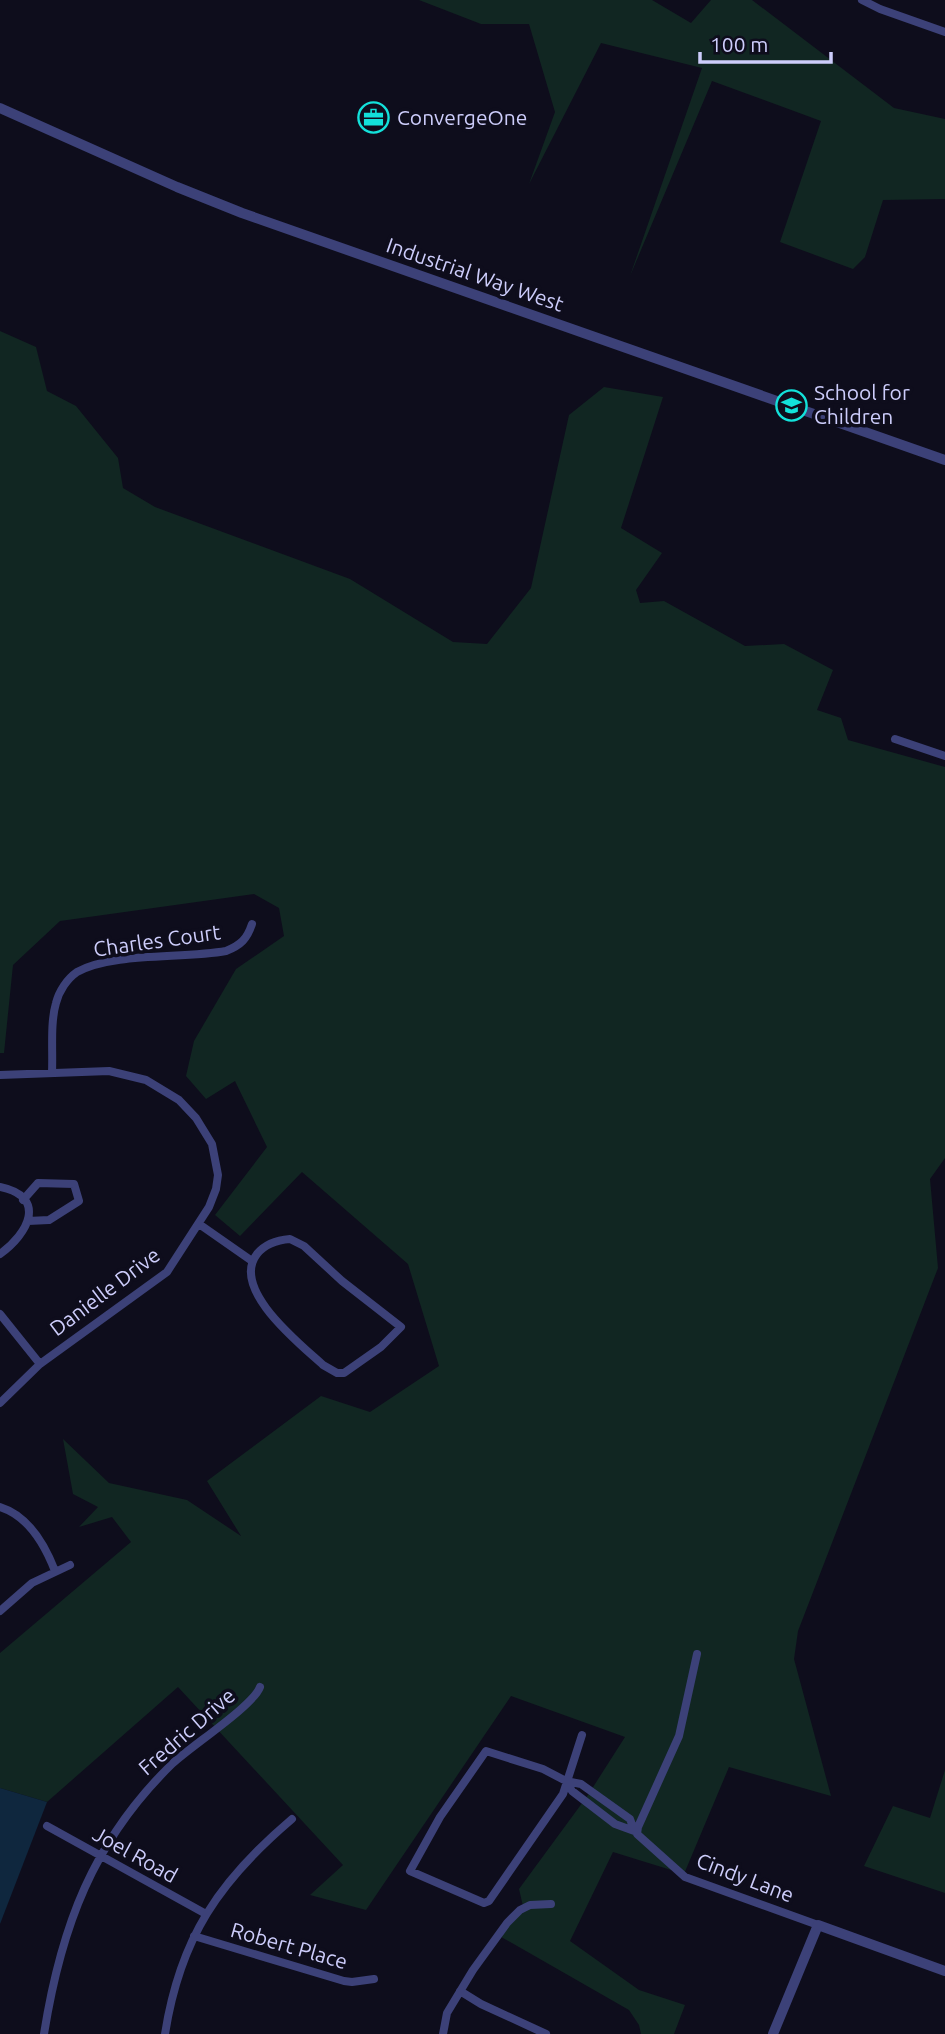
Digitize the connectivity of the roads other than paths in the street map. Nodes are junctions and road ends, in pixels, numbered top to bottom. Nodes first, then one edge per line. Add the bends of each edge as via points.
1 (862, 0) edge
2 (945, 32) edge
3 (0, 108) edge
4 (945, 460) edge
5 (895, 739) dead end
6 (945, 757) edge
7 (252, 923) dead end
8 (52, 1073) junction
9 (0, 1075) edge
10 (0, 1187) edge
11 (23, 1200) junction
12 (28, 1221) junction
13 (198, 1224) junction
14 (0, 1254) edge
15 (252, 1261) junction
16 (0, 1314) edge
17 (40, 1364) junction
18 (0, 1403) edge
19 (2, 1506) edge
20 (70, 1566) dead end
21 (55, 1572) junction
22 (0, 1611) edge
23 (697, 1654) dead end
24 (260, 1687) dead end
25 (582, 1735) dead end
26 (566, 1781) junction
27 (292, 1819) dead end
28 (47, 1826) dead end
29 (636, 1830) junction
30 (101, 1856) junction
31 (551, 1904) dead end
32 (205, 1914) junction
33 (818, 1925) junction
34 (194, 1936) junction
35 (945, 1971) edge
36 (374, 1979) dead end
37 (460, 1991) junction
38 (44, 2034) edge
39 (164, 2034) edge
40 (443, 2034) edge
41 (546, 2034) edge
42 (773, 2034) edge

1 - 2 street
3 - 4 street, Industrial Way West via 242,213
5 - 6 street
7 - 8 street, Charles Court via 247,938 230,950 117,961 73,975 55,1005
8 - 9 street, Danielle Drive
8 - 13 street, Danielle Drive via 129,1074 164,1089 189,1110 208,1135 218,1169 214,1195
10 - 11 street
11 - 12 street
11 - 12 street via 38,1183 74,1184 79,1201 49,1220
12 - 14 street via 20,1238
13 - 15 street
13 - 17 street, Danielle Drive via 166,1272
15 - 15 street via 257,1298 329,1370 344,1373 401,1327 300,1243 286,1239 269,1244
16 - 17 street
17 - 18 street, Danielle Drive
19 - 21 street via 37,1535
20 - 21 street
21 - 22 street via 32,1583
23 - 29 street via 679,1736
24 - 30 street, Fredric Drive via 157,1780
25 - 26 street
26 - 26 street via 486,1751 440,1817 410,1871 486,1902 563,1794
26 - 29 street, Cindy Lane via 580,1784 630,1819
27 - 32 street via 241,1866
28 - 30 street, Joel Road
29 - 33 street, Cindy Lane via 685,1877
30 - 32 street, Joel Road
30 - 38 street, Fredric Drive via 65,1937
31 - 37 street via 530,1905 513,1916
32 - 34 street
33 - 35 street, Cindy Lane
33 - 42 street
34 - 36 street, Robert Place via 344,1981
34 - 39 street via 177,1977
37 - 40 street via 447,2013
37 - 41 street

